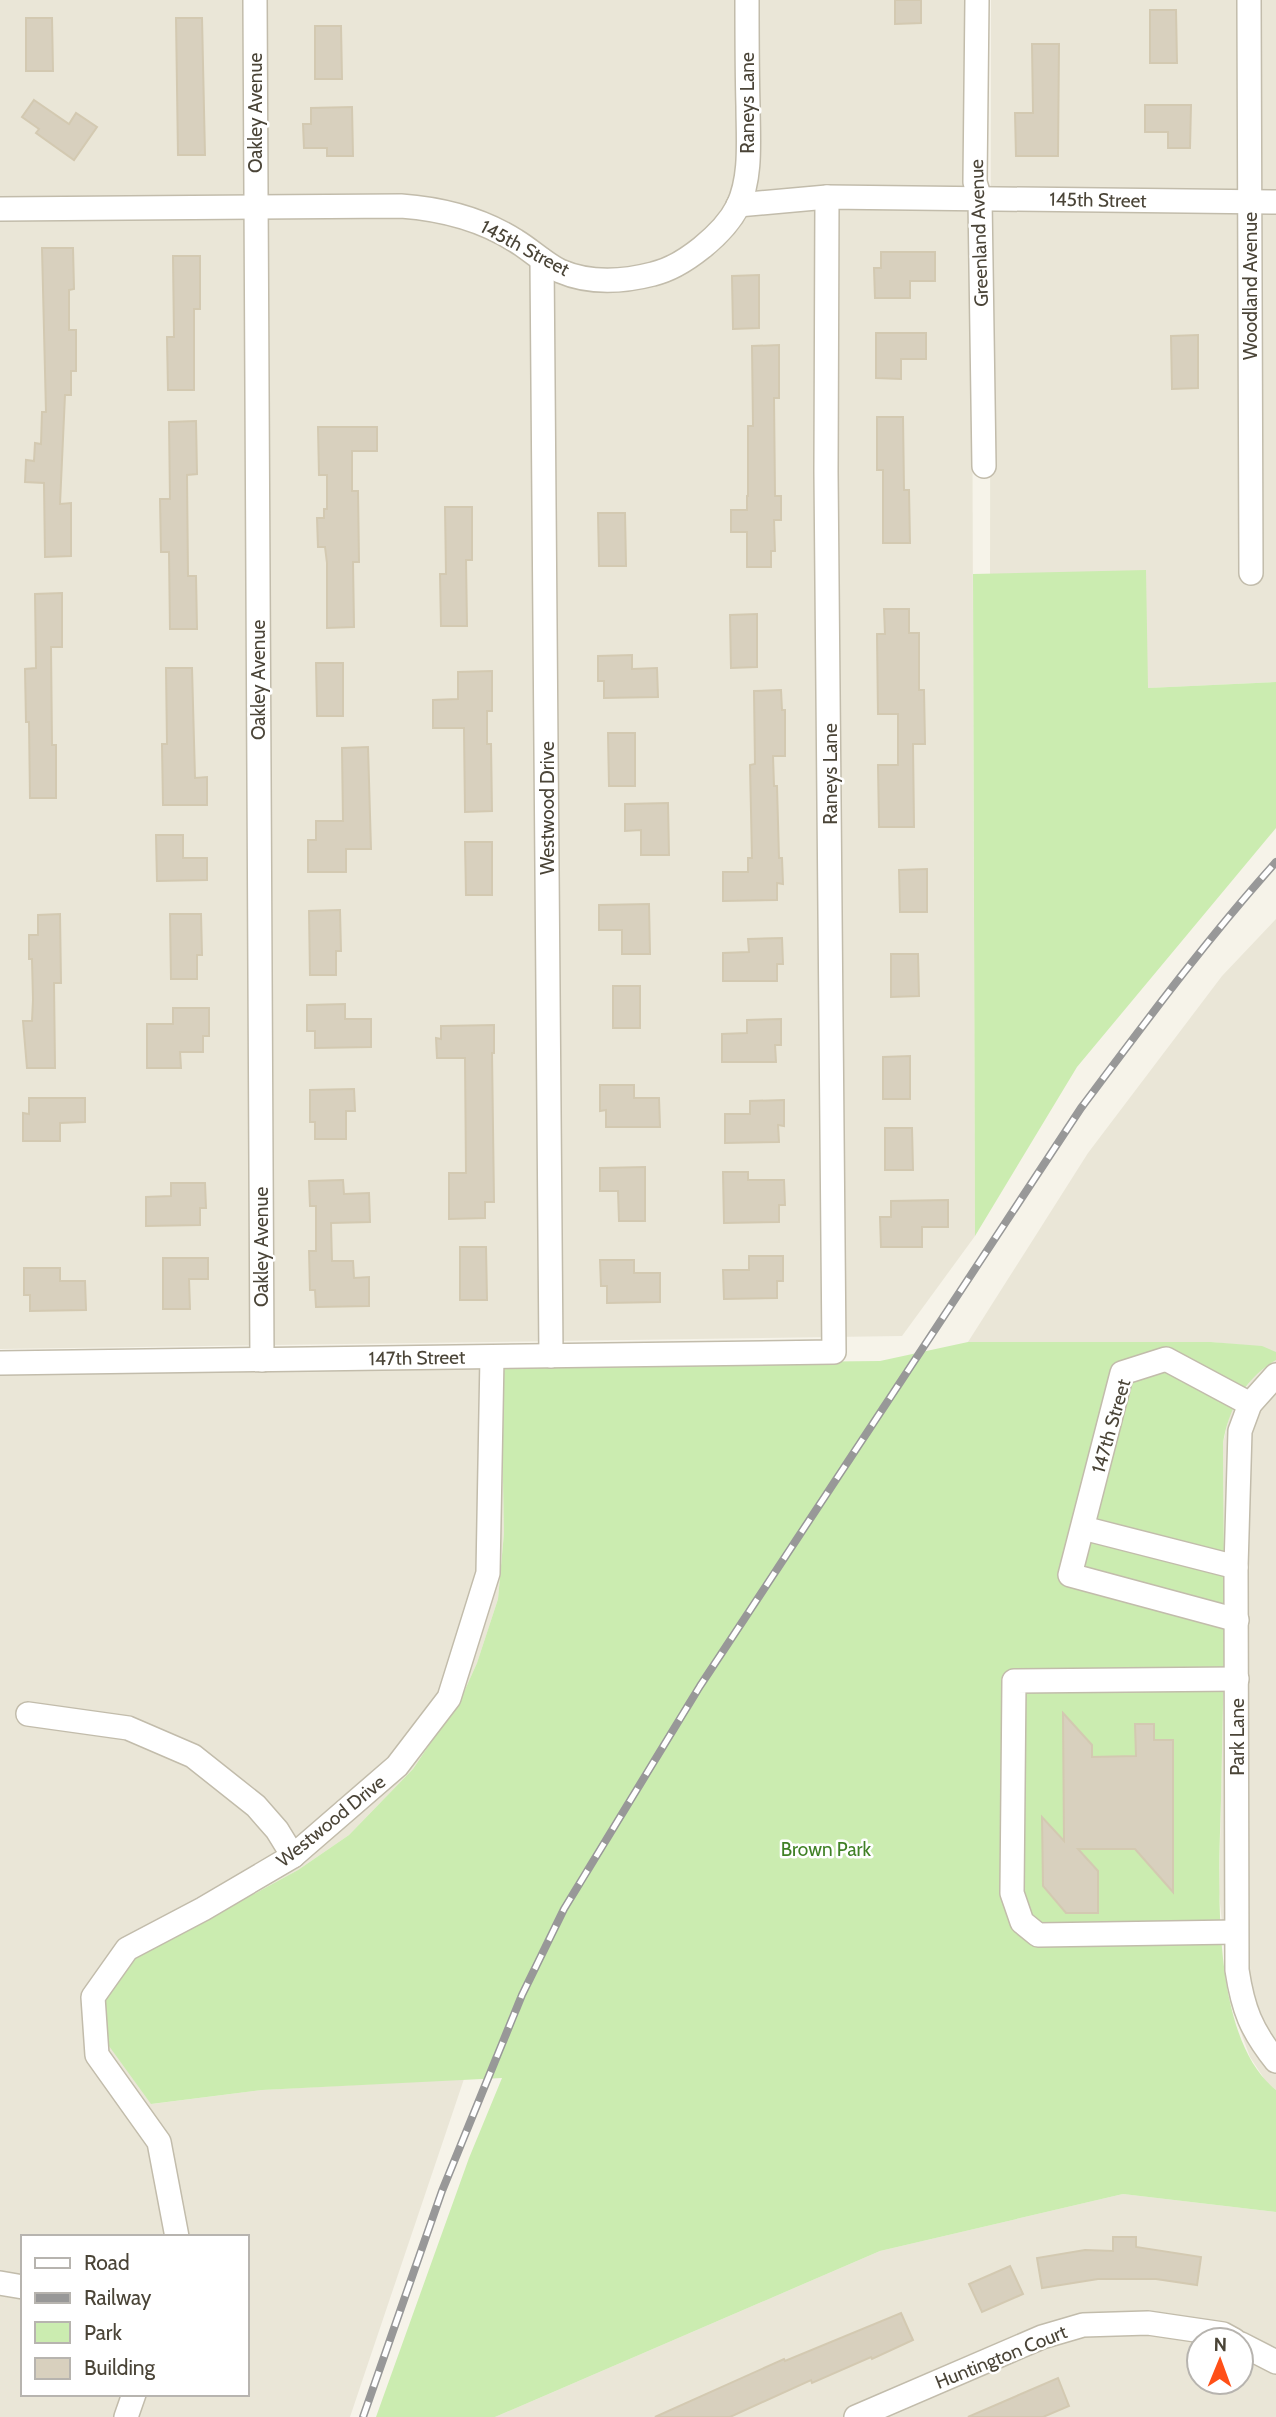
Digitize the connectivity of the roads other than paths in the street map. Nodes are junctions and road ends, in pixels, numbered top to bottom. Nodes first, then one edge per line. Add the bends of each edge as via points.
1 (255, 0) edge
2 (747, 0) edge
3 (977, 0) edge
4 (1249, 0) edge
5 (827, 197) junction
6 (980, 199) junction
7 (1250, 202) junction
8 (1276, 202) edge
9 (738, 205) junction
10 (256, 206) junction
11 (0, 209) edge
12 (542, 260) junction
13 (984, 466) dead end
14 (1251, 573) dead end
15 (834, 1352) joint
16 (551, 1356) junction
17 (492, 1357) junction
18 (262, 1360) junction
19 (0, 1363) edge
20 (1276, 1375) edge
21 (1250, 1404) junction
22 (1083, 1528) junction
23 (1236, 1567) junction
24 (1237, 1620) junction
25 (1237, 1679) junction
26 (28, 1714) dead end
27 (293, 1856) junction
28 (1236, 1932) junction
29 (1276, 2061) edge
30 (177, 2235) edge
31 (0, 2283) edge
32 (21, 2287) edge
33 (1185, 2328) edge
34 (1255, 2351) edge
35 (1276, 2362) edge
36 (133, 2396) edge
37 (127, 2417) edge
38 (856, 2417) edge

1 - 10 street, Oakley Avenue
2 - 9 street, Raneys Lane via 747,170
3 - 6 street, Greenland Avenue via 975,181
4 - 7 street, Woodland Avenue
5 - 6 street, 145th Street
5 - 9 street, 145th Street
5 - 15 street, Raneys Lane
6 - 7 street, 145th Street
6 - 13 street, Greenland Avenue
7 - 8 street, 145th Street
7 - 14 street, Woodland Avenue
9 - 12 street, 145th Street via 695,254 664,272 612,282 561,271
10 - 11 street, 145th Street
10 - 12 street, 145th Street via 438,210 491,228
10 - 18 street, Oakley Avenue
12 - 16 street, Westwood Drive
15 - 16 street, 147th Street
16 - 17 street, 147th Street
17 - 18 street, 147th Street
17 - 27 street, Westwood Drive via 488,1573 449,1698 397,1766
18 - 19 street, 147th Street
20 - 21 street
21 - 22 street, 147th Street via 1166,1359 1122,1373
21 - 23 street, Park Lane via 1240,1432
22 - 23 street
22 - 24 street via 1070,1575
23 - 24 street, Park Lane
24 - 25 street, Park Lane
25 - 28 street, Park Lane
25 - 28 street via 1014,1681 1012,1894 1022,1922 1038,1936
26 - 27 street via 128,1728 193,1756 256,1806
27 - 30 street, Westwood Drive via 127,1949 93,1997 97,2055 159,2142
28 - 29 street, Park Lane via 1241,1996 1257,2038
31 - 32 street
33 - 38 street, Huntington Court via 1148,2323 1083,2325 1042,2337
34 - 35 street
36 - 37 street

